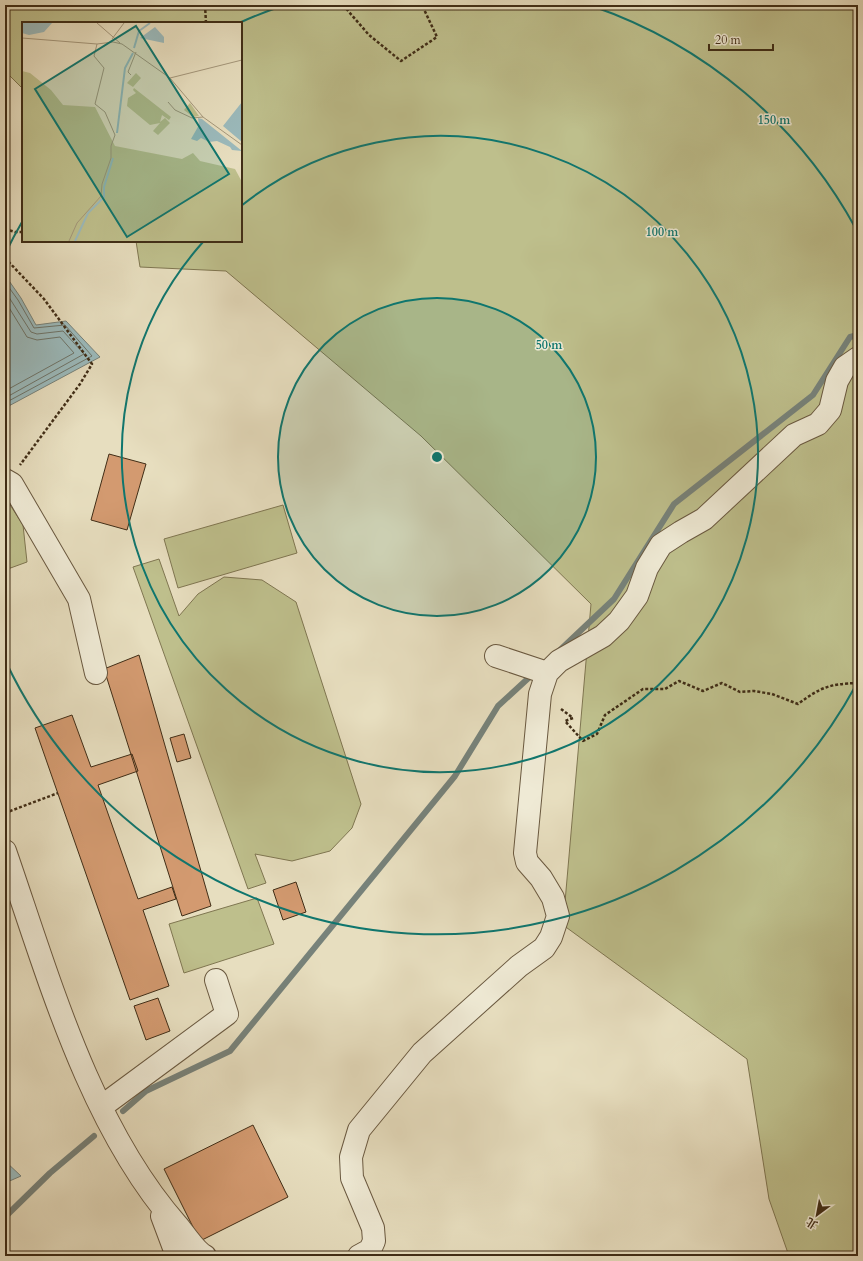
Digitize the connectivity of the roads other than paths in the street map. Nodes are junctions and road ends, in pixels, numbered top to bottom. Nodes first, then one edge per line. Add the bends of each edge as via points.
1 (858, 358) edge
2 (7, 481) edge
3 (496, 656) dead end
4 (547, 673) junction
5 (96, 674) dead end
6 (5, 851) edge
7 (216, 980) dead end
8 (101, 1107) junction
9 (156, 1202) junction
10 (177, 1256) edge
11 (205, 1256) edge
12 (359, 1256) edge

1 - 4 street via 845,367 837,381 830,410 818,424 794,435 704,519 661,545 647,568 637,596 619,621 603,636 559,661
2 - 5 street via 12,484 79,599
3 - 4 street
4 - 12 street via 540,694 525,853 527,862 553,898 558,916 551,937 544,948 518,966 422,1053 358,1130 351,1158 352,1178 373,1228 374,1241 370,1250
6 - 8 street via 65,1022
7 - 8 street via 227,1014
8 - 9 street
9 - 10 street
9 - 11 street

